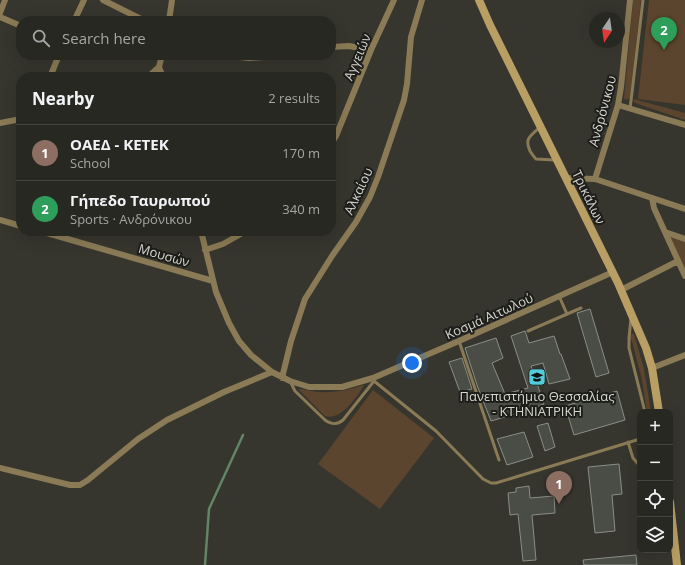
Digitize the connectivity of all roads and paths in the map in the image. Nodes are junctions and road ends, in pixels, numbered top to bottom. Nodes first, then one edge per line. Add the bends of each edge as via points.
1 (5, 0) edge
2 (84, 0) edge
3 (103, 0) edge
4 (172, 0) edge
5 (394, 0) edge
6 (422, 0) edge
7 (479, 0) edge
8 (630, 0) edge
9 (643, 0) edge
10 (0, 13) edge
11 (76, 16) edge
12 (135, 16) edge
13 (170, 16) edge
14 (0, 17) edge
15 (16, 24) edge
16 (336, 47) edge
17 (371, 50) junction
18 (57, 60) edge
19 (161, 60) edge
20 (159, 68) junction
21 (52, 72) edge
22 (154, 72) edge
23 (161, 72) edge
24 (618, 105) junction
25 (630, 109) junction
26 (16, 121) edge
27 (0, 124) edge
28 (685, 125) edge
29 (541, 126) junction
30 (336, 135) edge
31 (556, 160) junction
32 (566, 178) junction
33 (595, 179) junction
34 (652, 198) junction
35 (685, 208) edge
36 (0, 220) edge
37 (16, 225) edge
38 (664, 232) junction
39 (73, 236) edge
40 (202, 236) edge
41 (237, 236) edge
42 (685, 239) edge
43 (205, 250) junction
44 (678, 261) junction
45 (613, 272) junction
46 (685, 276) edge
47 (213, 281) junction
48 (620, 290) junction
49 (559, 296) junction
50 (581, 308) dead end
51 (567, 314) junction
52 (631, 314) junction
53 (528, 331) dead end
54 (459, 341) junction
55 (685, 355) edge
56 (652, 368) junction
57 (272, 372) junction
58 (282, 378) junction
59 (373, 380) junction
60 (290, 381) junction
61 (643, 409) edge
62 (659, 409) edge
63 (637, 440) edge
64 (628, 442) junction
65 (499, 460) dead end
66 (637, 463) edge
67 (0, 468) edge
68 (672, 517) edge
69 (677, 564) edge

1 - 10 street
2 - 11 street
3 - 12 street
4 - 13 street
5 - 17 street, Αγγειών
6 - 58 street, Αλκαίου via 411,37 404,100 378,177 356,222 303,304 290,341
7 - 29 main road, Τρικάλων
8 - 24 street, Ανδρόνικου
9 - 25 lane
14 - 15 street
16 - 17 street
17 - 30 street, Αγγειών
18 - 21 street
19 - 20 street
20 - 22 street
20 - 23 street
24 - 25 street
24 - 33 street, Ανδρόνικου
25 - 28 street
26 - 27 street
29 - 31 main road, Τρικάλων
29 - 31 lane via 528,139 527,144 536,159
31 - 32 main road, Τρικάλων
32 - 33 street
32 - 45 main road, Τρικάλων
33 - 34 street
34 - 35 street
34 - 38 street
36 - 37 street
38 - 42 street
38 - 44 street
39 - 47 street, Μουσών
40 - 43 street, Κοσμά Αιτωλού
41 - 43 street
43 - 47 street, Κοσμά Αιτωλού
44 - 46 street
44 - 48 street
45 - 48 main road, Τρικάλων
45 - 49 street, Κοσμά Αιτωλού
47 - 57 street, Κοσμά Αιτωλού via 229,324 239,341
48 - 52 main road, Τρικάλων
49 - 51 lane
49 - 54 street, Κοσμά Αιτωλού
50 - 51 lane
51 - 53 lane
52 - 56 main road, Τρικάλων
52 - 61 lane via 629,348
54 - 59 street, Κοσμά Αιτωλού
54 - 65 lane
55 - 56 street
56 - 62 main road, Τρικάλων
57 - 58 street, Κοσμά Αιτωλού
57 - 67 street via 167,420 138,438 80,485 70,485
58 - 60 street, Κοσμά Αιτωλού
59 - 60 street, Κοσμά Αιτωλού via 342,387 321,388 309,388
59 - 60 lane via 343,420 334,424 320,416 295,391
59 - 64 lane via 436,431 483,479 491,483
63 - 64 lane
64 - 66 lane
68 - 69 main road

